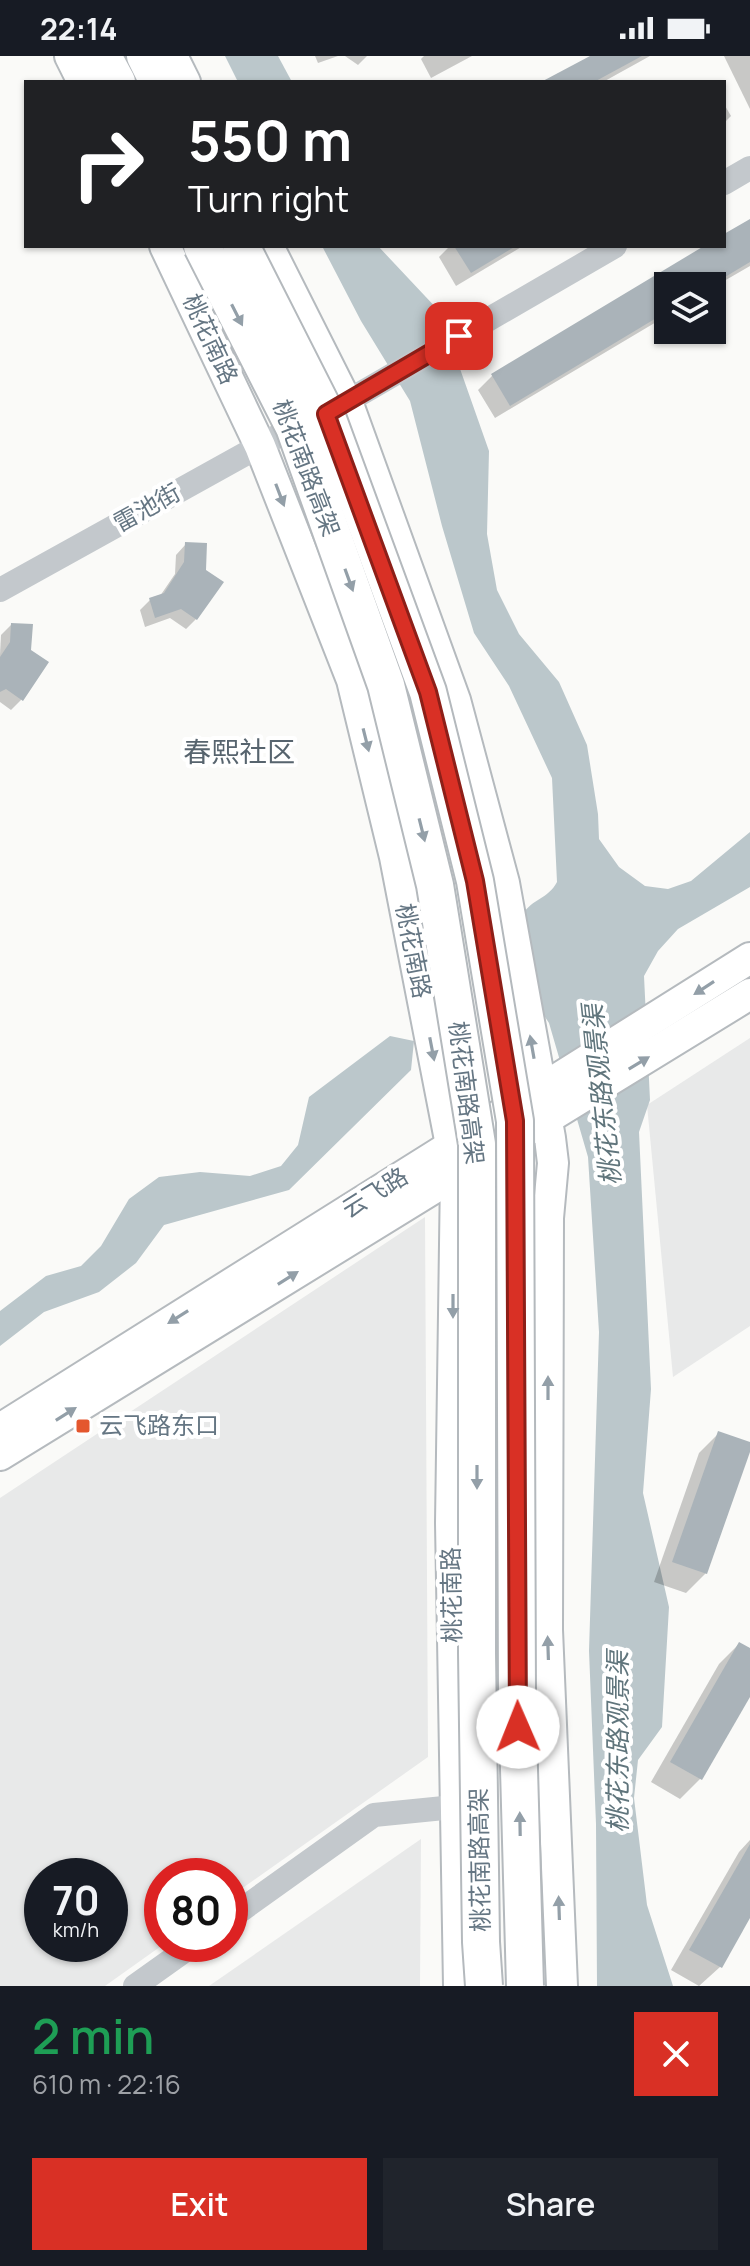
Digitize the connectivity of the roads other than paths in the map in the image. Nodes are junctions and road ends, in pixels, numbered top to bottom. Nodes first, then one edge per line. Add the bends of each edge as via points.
1 (70, 56) edge
2 (103, 56) edge
3 (145, 56) edge
4 (172, 56) edge
5 (82, 80) edge
6 (116, 80) edge
7 (157, 80) edge
8 (184, 80) edge
9 (750, 168) edge
10 (726, 182) edge
11 (166, 248) edge
12 (203, 248) edge
13 (242, 248) edge
14 (269, 248) edge
15 (612, 248) edge
16 (322, 414) junction
17 (260, 446) junction
18 (0, 590) edge
19 (513, 938) junction
20 (750, 958) edge
21 (418, 978) junction
22 (750, 994) edge
23 (665, 1030) junction
24 (549, 1100) junction
25 (453, 1160) junction
26 (548, 1218) junction
27 (454, 1246) junction
28 (0, 1429) edge
29 (0, 1455) edge
30 (454, 1807) junction
31 (248, 1905) edge
32 (169, 1962) edge
33 (135, 1986) edge
34 (459, 1986) edge
35 (484, 1986) edge
36 (525, 1986) edge
37 (562, 1986) edge

1 - 5 main road
2 - 6 highway
3 - 7 highway
4 - 8 main road
9 - 10 street
11 - 17 main road, 桃花南路
12 -> 16 highway, 桃花南路高架, bridge
13 - 16 highway, 桃花南路高架, bridge
14 - 16 main road
15 - 16 street, 雷池街
16 - 17 street, 雷池街
16 - 19 main road via 455,700 504,883
16 -> 35 highway, 桃花南路高架, bridge via 435,885 477,1144 477,1653
36 -> 16 highway, 桃花南路高架, bridge via 517,1697 515,1121 475,881 428,692
17 - 18 street, 雷池街
17 -> 21 main road, 桃花南路 via 352,680
19 - 21 main road
24 -> 19 main road
20 -> 23 main road, 云飞路
21 -> 25 main road, 桃花南路
22 - 23 main road, 云飞路
23 - 24 main road, 云飞路
24 - 25 main road, 云飞路
24 - 26 main road via 553,1163
25 - 27 main road, 桃花南路
25 -> 28 main road, 云飞路
29 -> 25 main road, 云飞路
26 - 27 main road
37 -> 26 main road via 547,1630
27 -> 30 main road, 桃花南路
30 - 31 street via 374,1815
30 - 34 main road, 桃花南路
32 - 33 street

